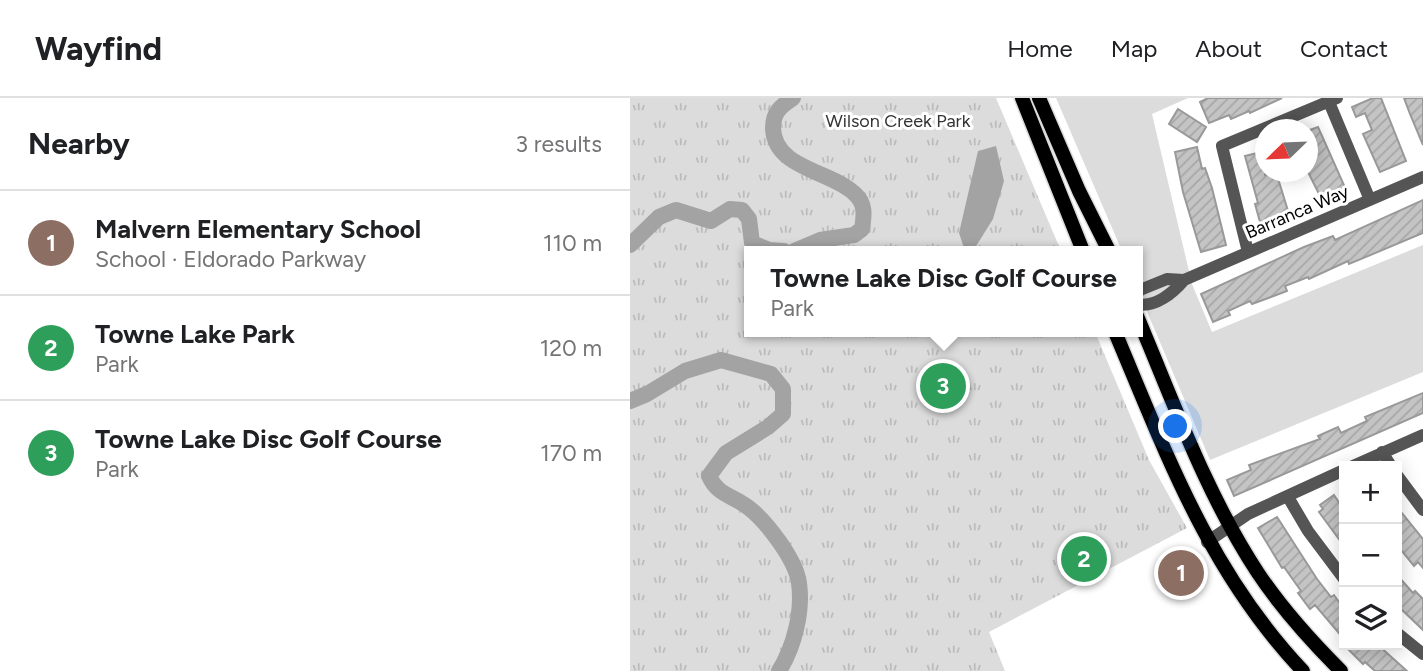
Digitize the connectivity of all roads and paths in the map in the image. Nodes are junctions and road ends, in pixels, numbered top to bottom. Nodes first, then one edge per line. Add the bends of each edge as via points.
1 (1022, 98) edge
2 (1039, 98) edge
3 (1333, 100) edge
4 (1423, 177) edge
5 (1370, 200) junction
6 (1081, 246) edge
7 (1107, 246) edge
8 (1248, 252) junction
9 (1184, 280) junction
10 (1143, 289) edge
11 (1143, 305) edge
12 (1143, 330) edge
13 (1117, 337) edge
14 (1423, 435) edge
15 (1382, 452) junction
16 (1363, 461) edge
17 (1388, 461) edge
18 (1339, 472) edge
19 (1402, 482) edge
20 (1288, 497) junction
21 (1423, 510) edge
22 (1229, 525) junction
23 (1207, 541) junction
24 (1339, 572) edge
25 (1402, 637) edge
26 (1423, 654) edge
27 (1303, 671) edge
28 (1341, 671) edge

1 - 6 main road
2 - 7 main road
3 - 5 street
3 - 8 street via 1222,146
4 - 5 street, Barranca Way
5 - 8 street, Barranca Way
8 - 9 street, Barranca Way
9 - 10 street, Barranca Way via 1167,279
9 - 11 street, Barranca Way via 1173,293
12 - 22 main road
13 - 23 main road
14 - 15 street
15 - 16 street
15 - 17 street
18 - 20 street
19 - 21 street
20 - 22 street
20 - 24 street
22 - 23 street
22 - 28 main road via 1281,605
23 - 27 main road via 1258,617
25 - 26 street

